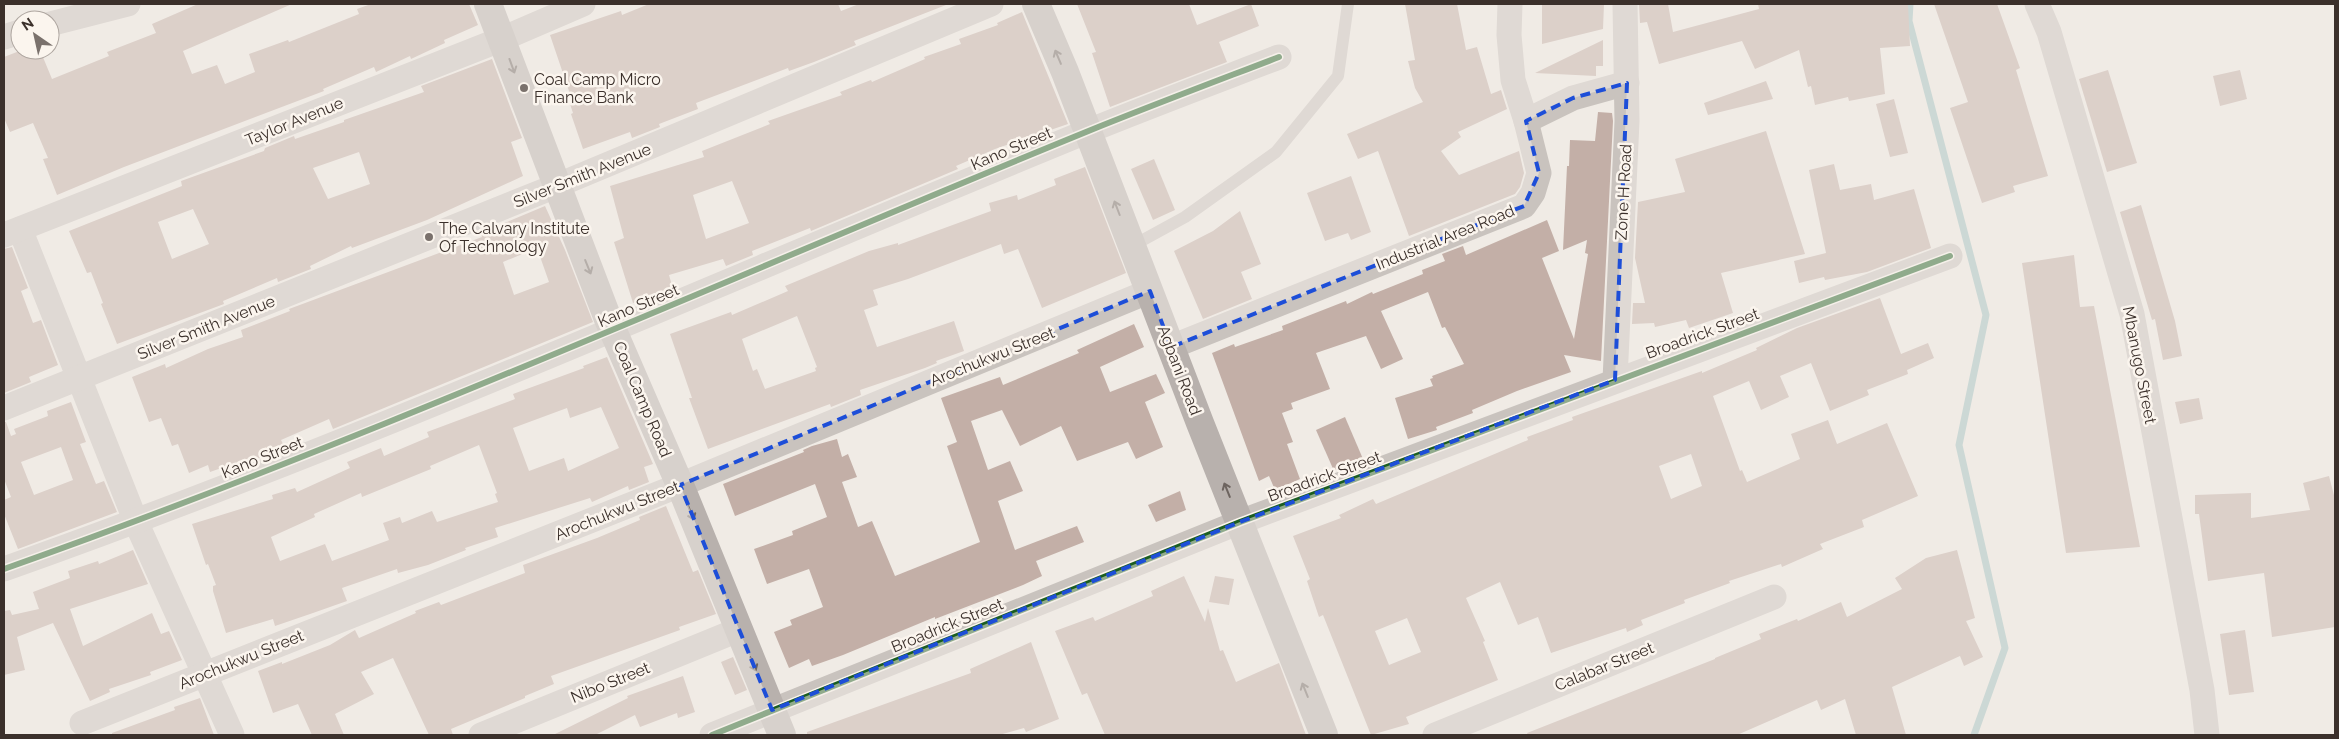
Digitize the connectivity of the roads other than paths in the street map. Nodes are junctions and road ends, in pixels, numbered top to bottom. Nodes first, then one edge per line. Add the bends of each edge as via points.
1 (128, 4) edge
2 (488, 4) edge
3 (583, 4) edge
4 (991, 4) edge
5 (1036, 4) edge
6 (1348, 4) edge
7 (1510, 4) edge
8 (1625, 4) edge
9 (2037, 4) edge
10 (60, 21) edge
11 (502, 38) junction
12 (1279, 57) dead end
13 (1626, 83) junction
14 (1526, 121) junction
15 (1088, 131) junction
16 (556, 186) junction
17 (12, 232) edge
18 (1132, 246) junction
19 (1950, 256) dead end
20 (1150, 291) junction
21 (614, 331) junction
22 (1171, 347) junction
23 (80, 378) junction
24 (1615, 380) junction
25 (4, 408) edge
26 (680, 485) junction
27 (136, 522) junction
28 (1240, 522) junction
29 (4, 569) edge
30 (1774, 598) dead end
31 (738, 630) junction
32 (205, 673) junction
33 (772, 710) junction
34 (82, 723) dead end
35 (232, 735) edge
36 (481, 735) edge
37 (712, 735) edge
38 (782, 735) edge
39 (1324, 735) edge
40 (1435, 735) edge
41 (2207, 735) edge

1 - 10 street
2 - 11 main road, Coal Camp Road
3 - 11 street, Taylor Avenue
4 - 16 street, Silver Smith Avenue
15 -> 5 main road, Agbani Road
6 - 18 lane via 1338,76 1276,152 1186,218
7 - 14 street, Industrial Area Road via 1513,80
8 - 13 street, Zone H Road
9 - 41 street, Mbanugo Street via 2049,32 2132,314 2202,690
11 -> 16 main road, Coal Camp Road
11 - 17 street, Taylor Avenue
12 - 15 street, Kano Street
13 - 14 street via 1573,98
13 - 24 street, Zone H Road
14 - 22 street, Industrial Area Road via 1538,173 1534,192 1524,206
18 -> 15 main road, Agbani Road
15 - 21 street, Kano Street
16 -> 21 main road, Coal Camp Road
16 - 23 street, Silver Smith Avenue
17 - 23 street
18 - 20 main road, Agbani Road
19 - 24 street, Broadrick Street
20 - 22 main road, Agbani Road
20 - 26 street, Arochukwu Street
21 - 26 main road, Coal Camp Road
21 - 27 street, Kano Street
28 -> 22 main road, Agbani Road
23 - 25 street, Silver Smith Avenue
23 - 27 street
24 - 28 street, Broadrick Street
26 -> 31 main road, Coal Camp Road
26 - 32 street, Arochukwu Street
27 - 29 street, Kano Street
27 - 32 street
28 - 33 street, Broadrick Street
39 -> 28 main road, Agbani Road
30 - 40 street, Calabar Street
31 -> 33 main road, Coal Camp Road
31 - 36 street, Nibo Street
32 - 34 street, Arochukwu Street
32 - 35 street
33 - 37 street, Broadrick Street
33 - 38 main road, Coal Camp Road

